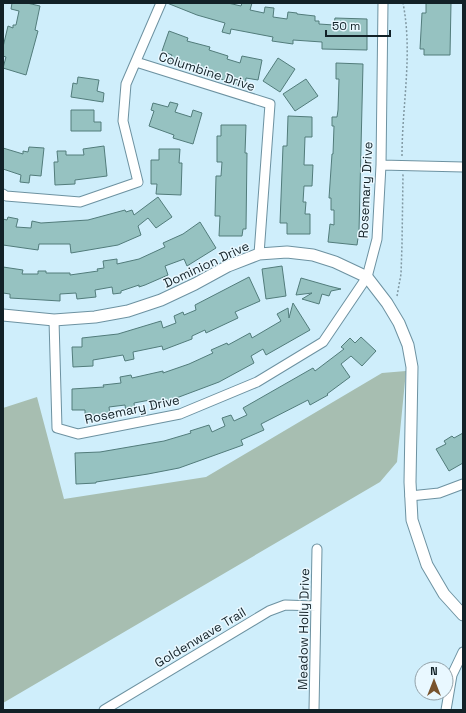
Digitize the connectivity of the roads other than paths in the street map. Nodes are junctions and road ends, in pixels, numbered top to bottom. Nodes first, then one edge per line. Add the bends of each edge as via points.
1 (161, 3) edge
2 (383, 3) edge
3 (136, 62) junction
4 (381, 165) junction
5 (463, 167) edge
6 (3, 194) edge
7 (259, 254) junction
8 (367, 278) junction
9 (3, 316) edge
10 (54, 320) junction
11 (463, 484) edge
12 (410, 496) junction
13 (317, 549) dead end
14 (316, 606) junction
15 (463, 615) edge
16 (463, 652) edge
17 (104, 710) edge
18 (314, 710) edge
19 (446, 710) edge

1 - 3 street
2 - 4 street, Rosemary Drive
3 - 6 street via 126,84 123,121 138,182 80,202
3 - 7 street, Columbine Drive via 270,104
4 - 5 street
4 - 8 street, Rosemary Drive via 377,240
7 - 8 street, Dominion Drive via 287,252 313,255
7 - 10 street, Dominion Drive via 228,266 161,300 135,309 95,317
8 - 10 street, Rosemary Drive via 323,342 258,382 180,414 78,434 57,428
8 - 12 street, Dominion Drive via 399,323 409,353 413,385
9 - 10 street, Dominion Drive
11 - 12 street via 439,493
12 - 15 street, Dominion Drive via 412,520 427,565 444,594
13 - 14 street, Meadow Holly Drive
14 - 17 street, Goldenwave Trail via 286,605 269,611
14 - 18 street, Meadow Holly Drive
16 - 19 street via 452,675

